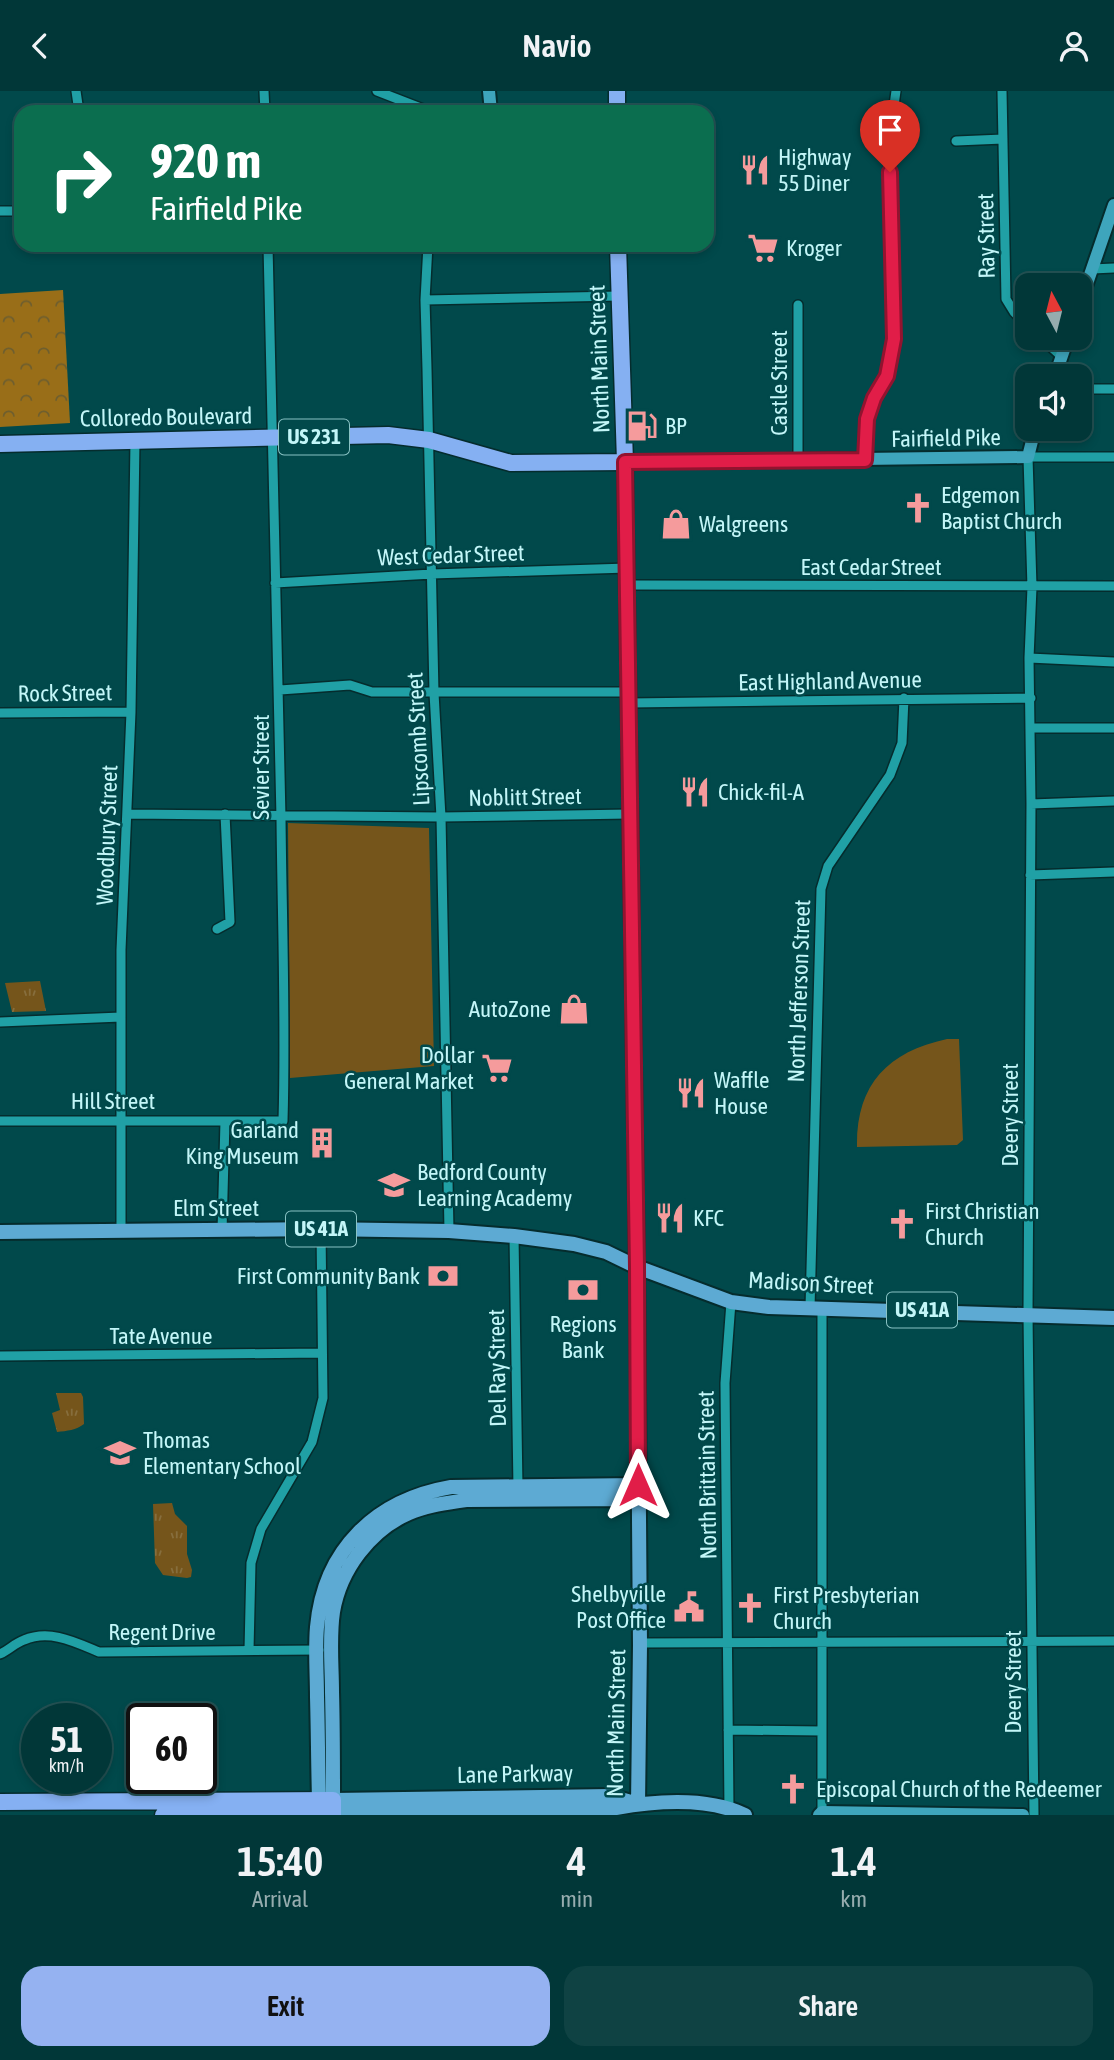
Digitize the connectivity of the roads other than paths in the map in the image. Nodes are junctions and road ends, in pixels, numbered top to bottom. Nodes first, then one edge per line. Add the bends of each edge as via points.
1 (377, 91) edge
2 (896, 91) edge
3 (1002, 91) edge
4 (412, 105) edge
5 (1003, 139) junction
6 (956, 141) dead end
7 (1114, 205) edge
8 (268, 252) edge
9 (428, 252) edge
10 (618, 252) edge
11 (1092, 268) junction
12 (1114, 268) edge
13 (1090, 273) edge
14 (620, 296) junction
15 (425, 300) junction
16 (797, 305) dead end
17 (1015, 313) edge
18 (1054, 350) edge
19 (1063, 350) edge
20 (1061, 356) junction
21 (1059, 364) edge
22 (1092, 389) edge
23 (1114, 389) edge
24 (274, 437) junction
25 (135, 440) junction
26 (429, 440) junction
27 (1032, 441) edge
28 (0, 444) edge
29 (1028, 457) junction
30 (1114, 457) edge
31 (798, 460) junction
32 (865, 460) junction
33 (625, 462) junction
34 (628, 568) junction
35 (432, 575) junction
36 (275, 583) junction
37 (628, 585) junction
38 (1114, 586) edge
39 (1032, 587) junction
40 (1029, 658) junction
41 (1114, 662) edge
42 (280, 690) junction
43 (434, 693) junction
44 (629, 698) junction
45 (904, 698) junction
46 (1031, 698) junction
47 (131, 712) junction
48 (0, 713) edge
49 (1031, 728) junction
50 (1114, 728) edge
51 (1114, 801) edge
52 (1031, 804) junction
53 (128, 814) junction
54 (225, 814) junction
55 (281, 814) junction
56 (629, 814) junction
57 (441, 817) junction
58 (1114, 872) edge
59 (1030, 875) junction
60 (217, 929) dead end
61 (121, 1017) junction
62 (0, 1022) edge
63 (122, 1120) junction
64 (0, 1121) edge
65 (225, 1121) junction
66 (321, 1230) junction
67 (121, 1231) junction
68 (222, 1231) junction
69 (449, 1231) junction
70 (0, 1232) edge
71 (514, 1235) junction
72 (637, 1267) junction
73 (731, 1302) junction
74 (816, 1308) junction
75 (1028, 1314) junction
76 (1114, 1318) edge
77 (322, 1353) junction
78 (0, 1356) edge
79 (518, 1485) junction
80 (638, 1492) junction
81 (518, 1500) junction
82 (1033, 1640) junction
83 (1114, 1641) edge
84 (640, 1643) junction
85 (822, 1643) junction
86 (729, 1644) junction
87 (249, 1650) junction
88 (324, 1650) junction
89 (0, 1654) edge
90 (728, 1730) junction
91 (822, 1731) junction
92 (0, 1801) edge
93 (518, 1808) edge
94 (326, 1809) edge
95 (638, 1809) edge
96 (729, 1811) edge
97 (821, 1814) edge
98 (163, 1815) edge
99 (744, 1815) edge
100 (1023, 1815) edge
101 (1034, 1815) edge

1 - 4 street
2 - 32 street via 890,195 894,339 887,376 867,419
3 - 5 street, Ray Street
5 - 6 street
5 - 17 street, Ray Street via 1006,299
7 - 11 street
8 - 24 street, Sevier Street
9 - 15 street, Lipscomb Street
10 - 14 highway, North Main Street
11 - 12 street
11 - 13 street
14 - 15 street
14 - 33 highway, North Main Street
15 - 26 street, Lipscomb Street
16 - 31 street, Castle Street
18 - 20 street
19 - 20 street
20 - 21 street
22 - 23 street
24 - 25 highway, Colloredo Boulevard / US 231
24 - 26 highway, Colloredo Boulevard / US 231 via 388,435
24 - 36 street, Sevier Street
25 - 28 highway, Colloredo Boulevard / US 231
25 - 47 street, Woodbury Street
26 - 33 highway, Colloredo Boulevard / US 231 via 511,463
26 - 35 street, Lipscomb Street
27 - 29 street, Fairfield Pike
29 - 30 street
29 - 32 street, Fairfield Pike
29 - 39 street, Deery Street
31 - 32 street, Fairfield Pike
31 - 33 street, Fairfield Pike
33 - 34 main road, North Main Street
34 - 35 street, West Cedar Street
34 - 37 main road, North Main Street
35 - 36 street, West Cedar Street
35 - 43 street, Lipscomb Street
36 - 42 street, Sevier Street
37 - 39 street, East Cedar Street
37 - 44 main road, North Main Street
38 - 39 street, East Cedar Street
39 - 40 street, Deery Street
40 - 41 street
40 - 46 street, Deery Street
42 - 43 street, East Highland Avenue via 350,685 372,692
42 - 55 street, Sevier Street
43 - 44 street, East Highland Avenue
43 - 57 street, Lipscomb Street
44 - 45 street, East Highland Avenue
44 - 56 main road, North Main Street
45 - 46 street, East Highland Avenue
45 - 74 street, North Jefferson Street via 902,743 890,775 828,866 821,889
46 - 49 street, Deery Street
47 - 48 street, Rock Street
47 - 53 street, Woodbury Street
49 - 50 street
49 - 52 street, Deery Street
51 - 52 street
52 - 59 street, Deery Street
53 - 54 street, Noblitt Street
53 - 61 street, Woodbury Street
54 - 55 street, Noblitt Street
54 - 60 street via 230,922
55 - 57 street, Noblitt Street
55 - 65 street, Sevier Street via 283,1121
56 - 57 street, Noblitt Street
56 - 72 main road, North Main Street
57 - 69 street, Lipscomb Street
58 - 59 street
59 - 75 street, Deery Street
61 - 62 street
61 - 63 street, Woodbury Street
63 - 64 street, Hill Street
63 - 65 street, Hill Street
63 - 67 street, Woodbury Street
65 - 68 street
66 - 68 main road, Elm Street / US 41A
66 - 69 main road, Elm Street / US 41A
66 - 77 street
67 - 68 main road, Elm Street / US 41A
67 - 70 main road, Elm Street / US 41A
69 - 71 main road, Elm Street / US 41A
71 - 72 main road, Elm Street / US 41A via 606,1252
71 - 79 street, Del Ray Street
72 - 73 main road, Madison Street / US 41A
72 - 80 main road, North Main Street
73 - 74 main road, Madison Street / US 41A
73 - 86 street, North Brittain Street via 725,1383
74 - 75 main road, Madison Street / US 41A
74 - 85 street, North Jefferson Street
75 - 76 main road, Madison Street / US 41A
75 - 82 street, Deery Street
77 - 78 street, Tate Avenue
77 - 87 street via 323,1398 312,1442 261,1529 251,1563
79 - 80 main road
79 - 81 street, Del Ray Street
79 - 88 main road via 430,1490 400,1501 370,1521 329,1576 320,1612
80 - 81 main road
80 - 84 main road, North Main Street
81 - 88 main road via 439,1504 407,1513 380,1530 349,1567
82 - 83 street
82 - 85 street
82 - 101 street, Deery Street
84 - 86 street
84 - 95 main road, North Main Street
85 - 86 street
85 - 91 street, North Jefferson Street
86 - 90 street, North Brittain Street
87 - 88 street, Regent Drive
87 - 89 street, Regent Drive via 99,1652 47,1634 23,1640
88 - 94 main road
90 - 91 street
90 - 96 street, North Brittain Street
91 - 97 street, North Jefferson Street
92 - 94 highway, Lane Parkway
93 - 94 main road, Lane Parkway
93 - 95 main road, Lane Parkway
94 - 98 highway, Lane Parkway
95 - 96 main road, Lane Parkway via 695,1803
96 - 99 main road, Lane Parkway
97 - 100 street

